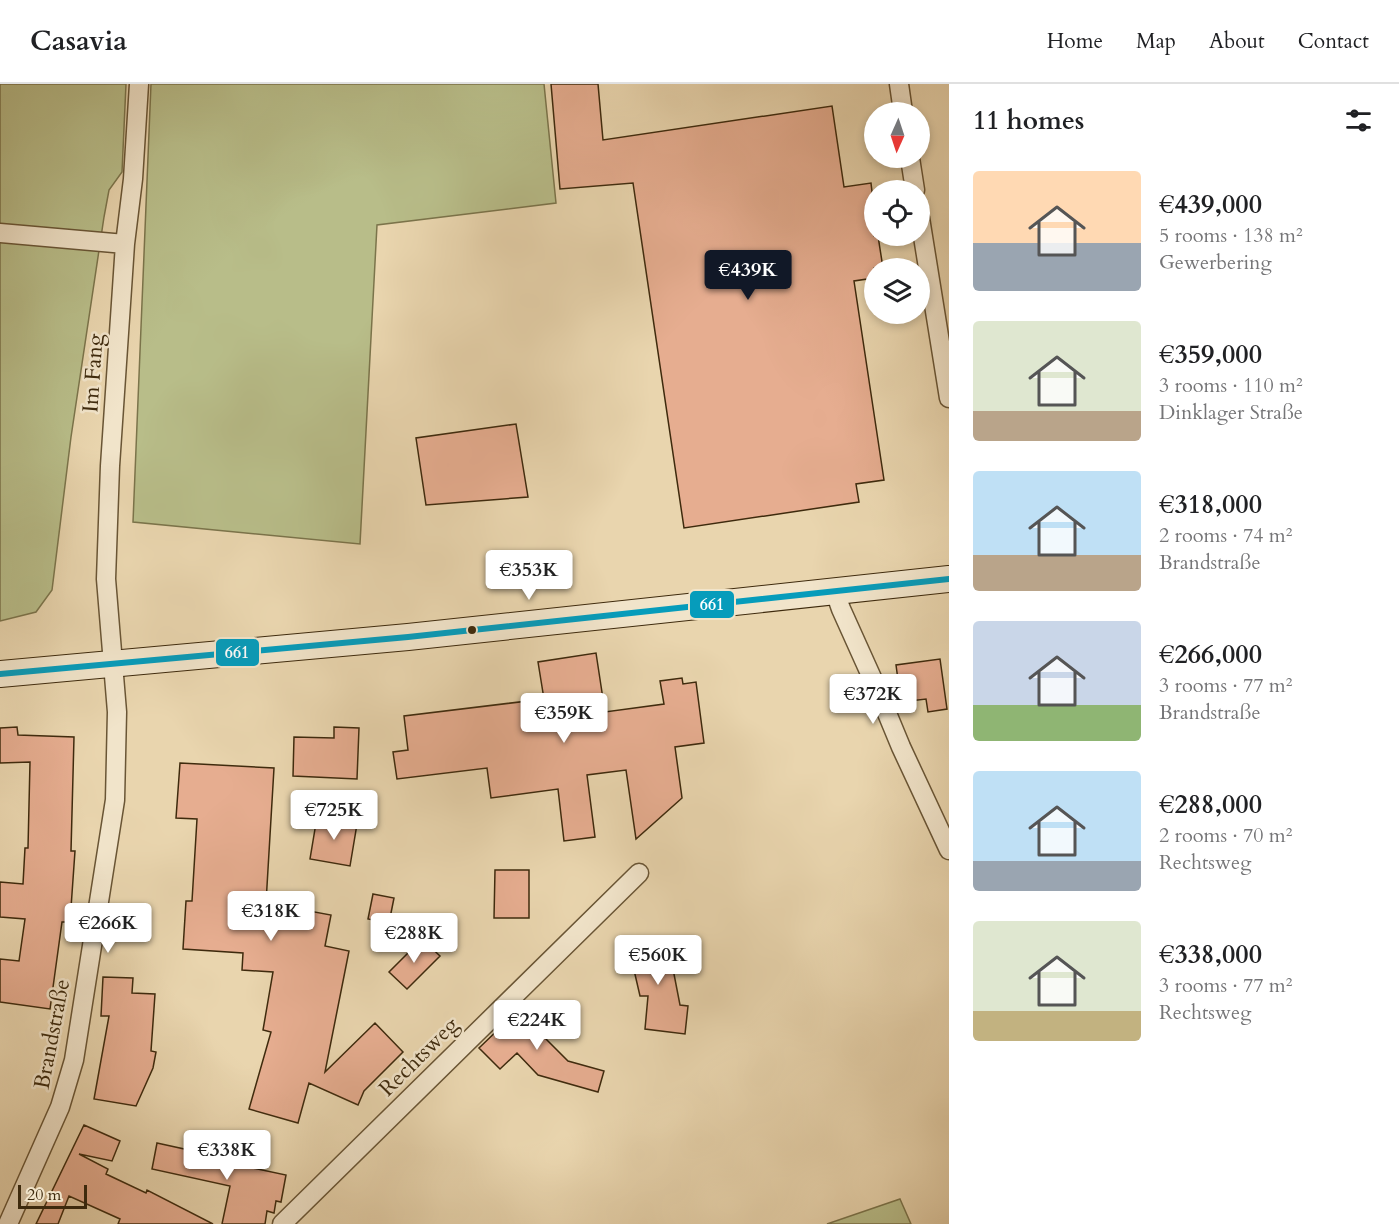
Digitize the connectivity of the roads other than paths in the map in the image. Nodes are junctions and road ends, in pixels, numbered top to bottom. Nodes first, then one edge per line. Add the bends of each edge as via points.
1 (139, 84) edge
2 (899, 84) edge
3 (902, 102) edge
4 (0, 233) edge
5 (125, 244) junction
6 (925, 246) edge
7 (949, 398) edge
8 (949, 579) edge
9 (835, 592) junction
10 (114, 665) junction
11 (0, 674) edge
12 (949, 850) edge
13 (639, 873) dead end
14 (8, 1224) edge
15 (282, 1224) edge

1 - 5 street, Im Fang
2 - 3 street
4 - 5 street
5 - 10 street, Im Fang via 106,579
6 - 7 street
8 - 9 main road
9 - 10 main road
9 - 12 street
10 - 11 main road
10 - 14 street, Brandstraße via 115,800 74,1060 60,1107
13 - 15 street, Rechtsweg

